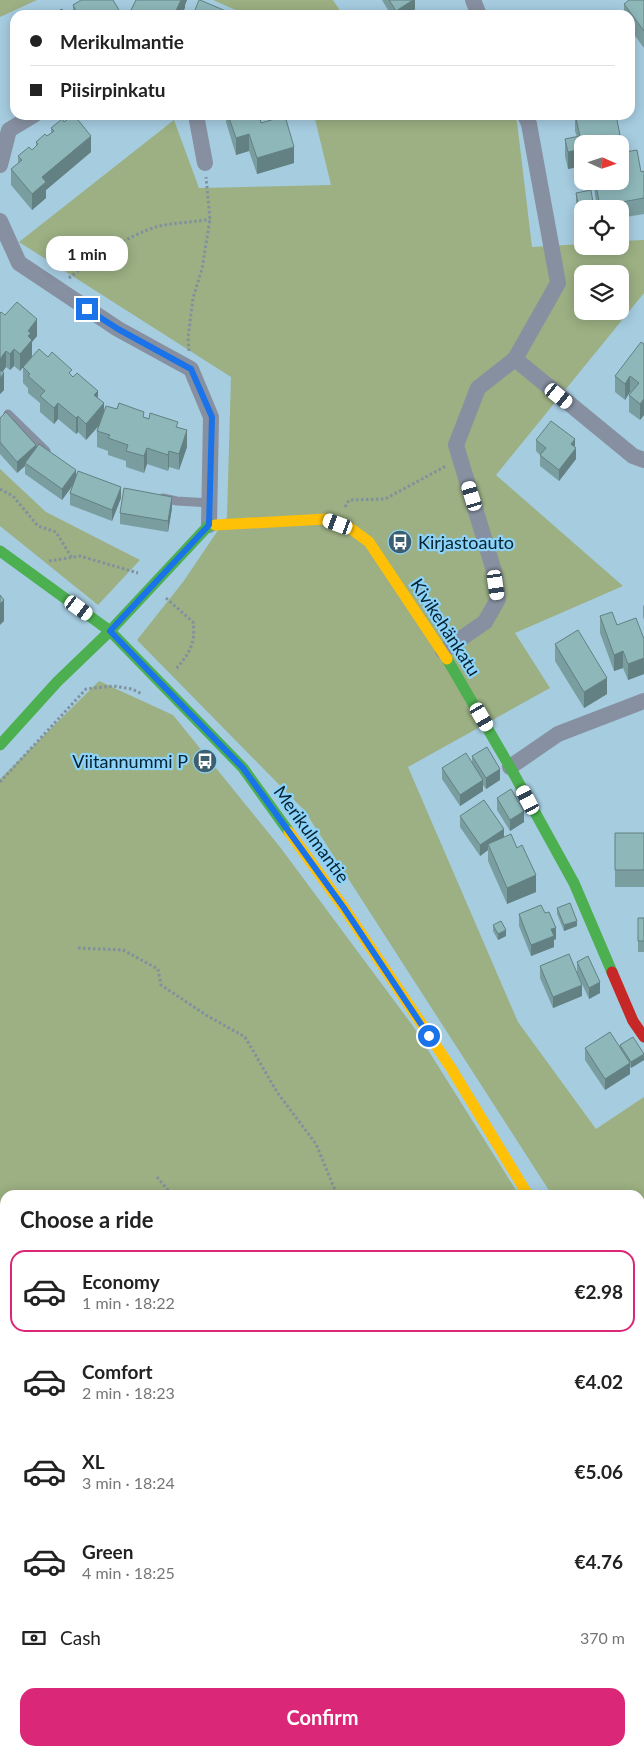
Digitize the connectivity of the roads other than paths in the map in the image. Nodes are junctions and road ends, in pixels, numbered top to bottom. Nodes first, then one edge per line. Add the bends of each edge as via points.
1 (26, 120) edge
2 (197, 120) edge
3 (527, 120) edge
4 (205, 163) road end
5 (0, 165) edge
6 (0, 221) edge
7 (515, 359) junction
8 (8, 414) edge
9 (50, 454) edge
10 (644, 460) edge
11 (151, 496) edge
12 (210, 503) junction
13 (209, 525) junction
14 (0, 551) edge
15 (110, 631) junction
16 (443, 652) junction
17 (644, 701) edge
18 (0, 745) edge
19 (510, 767) junction
20 (644, 1037) edge
21 (525, 1190) edge

1 - 5 street via 10,130
2 - 4 street
3 - 7 street via 558,283
6 - 12 street via 19,263 118,329 191,369 212,417
7 - 10 street via 633,456
7 - 16 street via 478,388 456,445 494,571 498,599 485,622
8 - 9 lane
11 - 12 lane
12 - 13 street
13 - 15 street
13 - 16 street, Kivikehänkatu via 326,519 350,528 369,542
14 - 15 street, Merikulmantie
15 - 18 street via 57,682
15 - 21 street, Merikulmantie via 243,768 338,900 451,1068
16 - 19 street, Kivikehänkatu
17 - 19 street via 558,734
19 - 20 street, Kivikehänkatu via 574,883 633,1021

